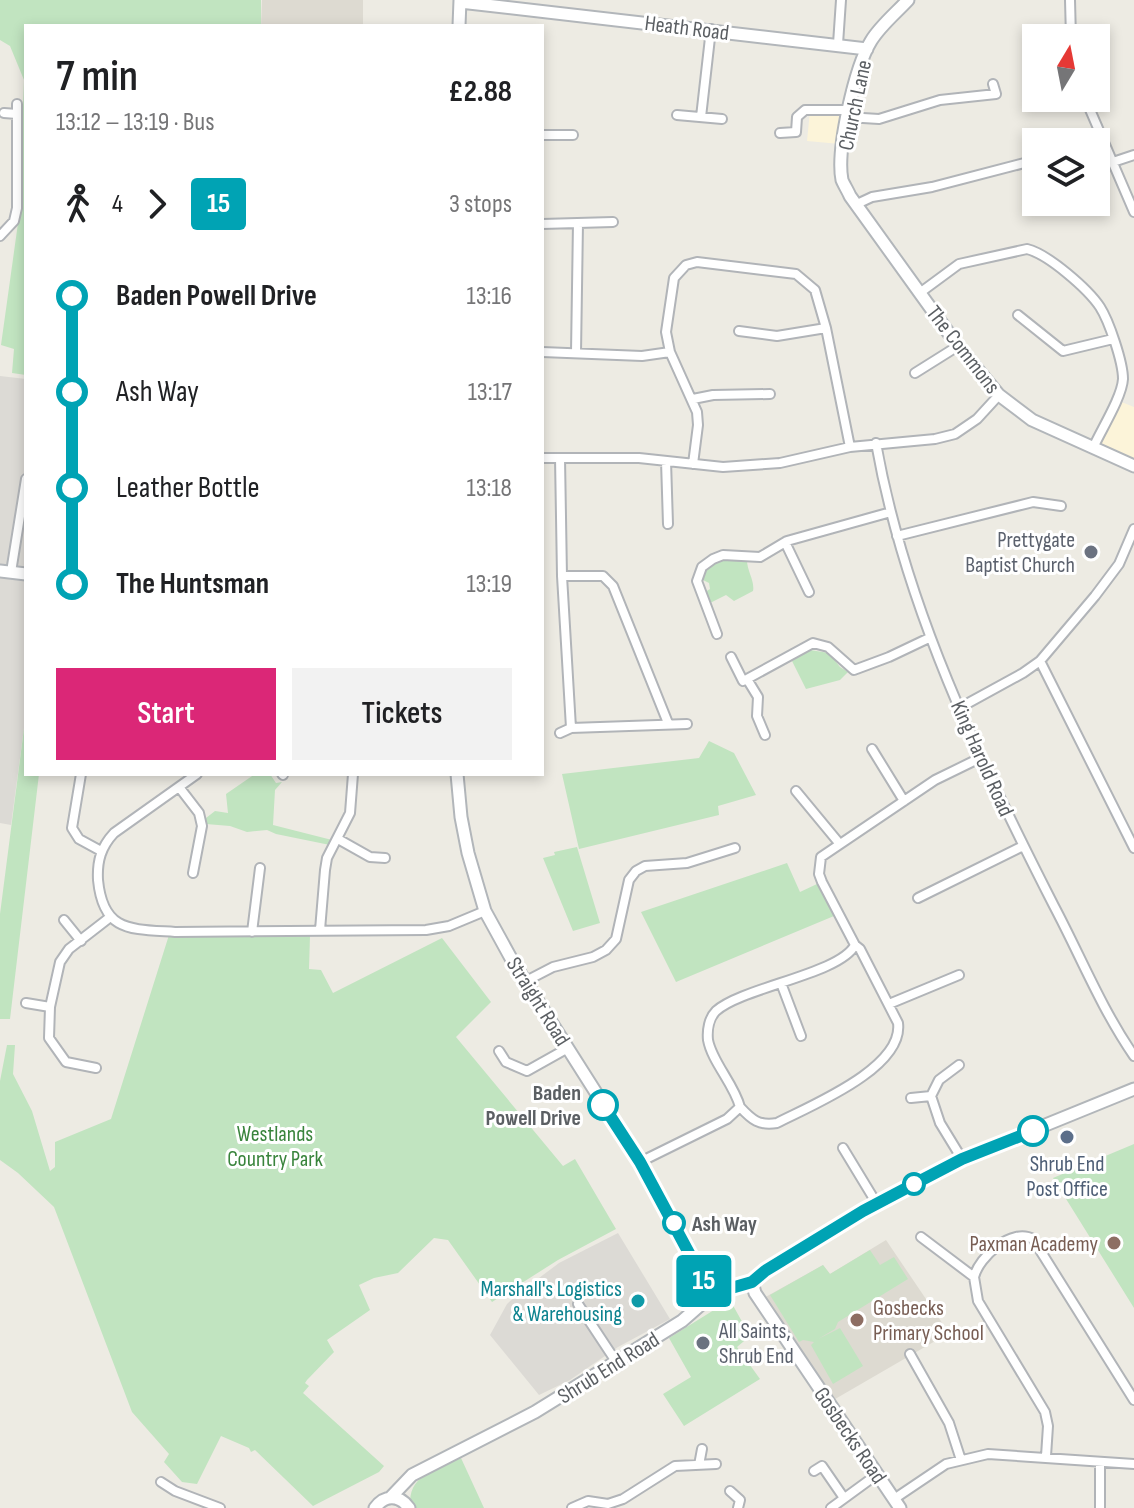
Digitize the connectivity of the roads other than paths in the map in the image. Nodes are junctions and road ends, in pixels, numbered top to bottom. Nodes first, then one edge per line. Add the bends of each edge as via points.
1 (841, 0) edge
2 (908, 0) edge
3 (917, 0) edge
4 (1070, 0) edge
5 (460, 1) edge
6 (459, 24) edge
7 (1071, 24) edge
8 (711, 29) junction
9 (838, 44) junction
10 (867, 49) junction
11 (993, 84) dead end
12 (996, 94) junction
13 (17, 104) dead end
14 (1000, 105) dead end
15 (4, 113) dead end
16 (17, 114) junction
17 (848, 114) junction
18 (677, 115) dead end
19 (701, 117) junction
20 (722, 119) dead end
21 (796, 132) junction
22 (807, 132) dead end
23 (780, 133) dead end
24 (544, 135) edge
25 (573, 135) dead end
26 (1110, 155) edge
27 (1134, 155) edge
28 (1113, 162) junction
29 (1022, 164) edge
30 (842, 177) joint
31 (857, 204) junction
32 (1134, 212) edge
33 (613, 222) dead end
34 (578, 223) junction
35 (544, 224) edge
36 (0, 236) edge
37 (921, 292) junction
38 (1018, 315) dead end
39 (826, 328) junction
40 (739, 331) dead end
41 (1113, 339) junction
42 (958, 346) junction
43 (544, 352) edge
44 (670, 352) junction
45 (576, 353) junction
46 (915, 373) dead end
47 (770, 394) dead end
48 (999, 395) junction
49 (693, 399) junction
50 (876, 443) junction
51 (850, 447) junction
52 (1093, 448) junction
53 (544, 458) edge
54 (560, 458) junction
55 (666, 461) junction
56 (693, 464) junction
57 (1134, 466) edge
58 (24, 498) edge
59 (1061, 506) dead end
60 (891, 512) junction
61 (668, 524) dead end
62 (1134, 529) edge
63 (897, 536) junction
64 (785, 542) junction
65 (6, 572) edge
66 (562, 576) junction
67 (809, 592) dead end
68 (717, 634) dead end
69 (929, 638) junction
70 (731, 657) dead end
71 (1040, 661) junction
72 (743, 681) junction
73 (961, 707) junction
74 (668, 723) junction
75 (687, 724) dead end
76 (571, 728) junction
77 (560, 733) dead end
78 (765, 735) dead end
79 (872, 749) dead end
80 (982, 757) junction
81 (81, 776) edge
82 (194, 776) edge
83 (353, 776) edge
84 (457, 776) edge
85 (179, 787) junction
86 (796, 791) dead end
87 (904, 801) junction
88 (338, 839) junction
89 (839, 843) junction
90 (1023, 846) junction
91 (735, 848) dead end
92 (1134, 848) edge
93 (101, 851) junction
94 (385, 858) dead end
95 (260, 868) dead end
96 (193, 873) dead end
97 (918, 898) dead end
98 (485, 911) junction
99 (109, 918) junction
100 (64, 920) dead end
101 (320, 930) junction
102 (252, 932) junction
103 (81, 941) junction
104 (855, 945) junction
105 (959, 975) dead end
106 (526, 981) junction
107 (781, 983) junction
108 (26, 1003) dead end
109 (889, 1004) junction
110 (50, 1007) junction
111 (801, 1036) dead end
112 (1130, 1041) edge
113 (568, 1048) junction
114 (499, 1051) dead end
115 (1134, 1056) edge
116 (959, 1065) dead end
117 (96, 1068) dead end
118 (1134, 1089) edge
119 (931, 1096) junction
120 (911, 1098) dead end
121 (740, 1107) junction
122 (843, 1148) dead end
123 (962, 1159) junction
124 (640, 1162) junction
125 (877, 1204) junction
126 (921, 1237) dead end
127 (974, 1277) junction
128 (752, 1282) junction
129 (714, 1293) junction
130 (578, 1304) dead end
131 (910, 1354) dead end
132 (617, 1363) junction
133 (1134, 1400) edge
134 (702, 1449) dead end
135 (1046, 1456) junction
136 (961, 1460) junction
137 (1100, 1462) junction
138 (716, 1464) dead end
139 (1134, 1464) edge
140 (699, 1465) junction
141 (821, 1466) dead end
142 (420, 1471) junction
143 (868, 1481) dead end
144 (161, 1482) dead end
145 (730, 1491) dead end
146 (391, 1497) junction
147 (844, 1498) junction
148 (623, 1499) junction
149 (742, 1503) edge
150 (897, 1504) edge
151 (407, 1505) edge
152 (220, 1508) edge
153 (375, 1508) edge
154 (572, 1508) edge
155 (630, 1508) edge
156 (831, 1508) edge
157 (1100, 1508) edge

1 - 9 street
2 - 3 street
2 - 10 street, Church Lane
4 - 7 street
5 - 6 street
5 - 8 street, Heath Road
8 - 9 street, Heath Road
8 - 19 street
9 - 10 street, Heath Road
10 - 17 street, Church Lane
11 - 12 street
12 - 14 street
12 - 17 street via 940,100 879,119
13 - 16 street
15 - 16 street
16 - 36 street via 17,208 14,221
17 - 21 street via 805,110 797,117
17 - 30 street, Church Lane
18 - 19 street
19 - 20 street
21 - 22 street
21 - 23 street
24 - 25 street
26 - 28 street
27 - 28 street
28 - 32 street
29 - 31 street
30 - 31 street, The Commons
31 - 37 street, The Commons
33 - 34 street
34 - 35 street
34 - 45 street
37 - 41 street via 959,264 1027,249 1038,252 1098,304
37 - 42 street, The Commons
38 - 41 street via 1063,351
39 - 40 street via 777,336
39 - 44 street via 815,290 796,274 697,262 674,278 666,332
39 - 51 street
41 - 52 street via 1123,381
42 - 46 street
42 - 48 street, The Commons
43 - 45 street
44 - 45 street
44 - 49 street
47 - 49 street
48 - 50 street via 955,434
48 - 52 street, The Commons via 1032,420
49 - 56 street via 698,425
50 - 51 street
50 - 60 street, King Harold Road
51 - 56 street via 754,466
52 - 57 street, The Commons
53 - 54 street
54 - 55 street
54 - 66 street
55 - 56 street
55 - 61 street
58 - 65 street
59 - 63 street via 1033,502
60 - 63 street, King Harold Road
60 - 64 street
62 - 71 street via 1111,575
63 - 69 street, King Harold Road
64 - 67 street
64 - 68 street via 760,557 723,555 702,567 698,589
66 - 74 street via 603,576 613,586
66 - 76 street
69 - 72 street via 854,670 828,647 813,643
69 - 73 street, King Harold Road
70 - 72 street
71 - 73 street
71 - 92 street
72 - 78 street via 758,697 757,716
73 - 80 street, King Harold Road
74 - 75 street
74 - 76 street
76 - 77 street
79 - 87 street
80 - 87 street
80 - 90 street, King Harold Road
81 - 93 street via 72,828 79,839
82 - 85 street
83 - 88 street via 350,813
84 - 98 street, Straight Road via 468,853
85 - 93 street via 114,833
85 - 96 street via 199,813 202,826
86 - 89 street
87 - 89 street
88 - 94 street via 370,857
88 - 101 street via 327,858
89 - 104 street via 821,857 819,874
90 - 97 street
90 - 112 street, King Harold Road via 1094,991
91 - 106 street via 636,871 629,880 616,939 606,950
93 - 99 street via 99,893
95 - 102 street
98 - 101 street via 426,930
98 - 106 street, Straight Road
99 - 102 street via 140,930
99 - 103 street
100 - 103 street
101 - 102 street
103 - 110 street via 60,962
104 - 107 street via 851,953
104 - 109 street
105 - 109 street
106 - 113 street, Straight Road
107 - 111 street
107 - 121 street via 716,1012 708,1026 708,1042
108 - 110 street
109 - 121 street via 899,1032 867,1075 777,1123 764,1125
110 - 117 street via 49,1038 56,1049 66,1062
112 - 115 street, King Harold Road
113 - 114 street via 527,1071 506,1062
113 - 124 street, Straight Road
116 - 119 street via 939,1080
118 - 123 street, Shrub End Road
119 - 120 street
119 - 123 street
121 - 124 street via 727,1119
122 - 125 street
123 - 125 street, Shrub End Road
124 - 129 street, Straight Road
125 - 128 street, Shrub End Road
126 - 127 street
127 - 133 street via 983,1259 999,1246 1017,1236 1033,1239
127 - 135 street via 978,1301 1045,1412
128 - 129 street, Shrub End Road
128 - 150 street, Gosbecks Road via 757,1297
129 - 132 street, Shrub End Road
130 - 132 street
131 - 136 street via 949,1423
132 - 142 street, Shrub End Road
134 - 140 street
135 - 136 street via 988,1454
135 - 137 street
136 - 150 street via 935,1470
137 - 139 street
137 - 157 street
138 - 140 street
140 - 148 street via 675,1466
141 - 147 street
142 - 146 street, Shrub End Road
142 - 151 street via 408,1489
143 - 147 street
144 - 152 street
145 - 149 street
146 - 151 street
146 - 153 street, Shrub End Road
147 - 156 street
148 - 154 street via 608,1504 588,1501
148 - 155 street

